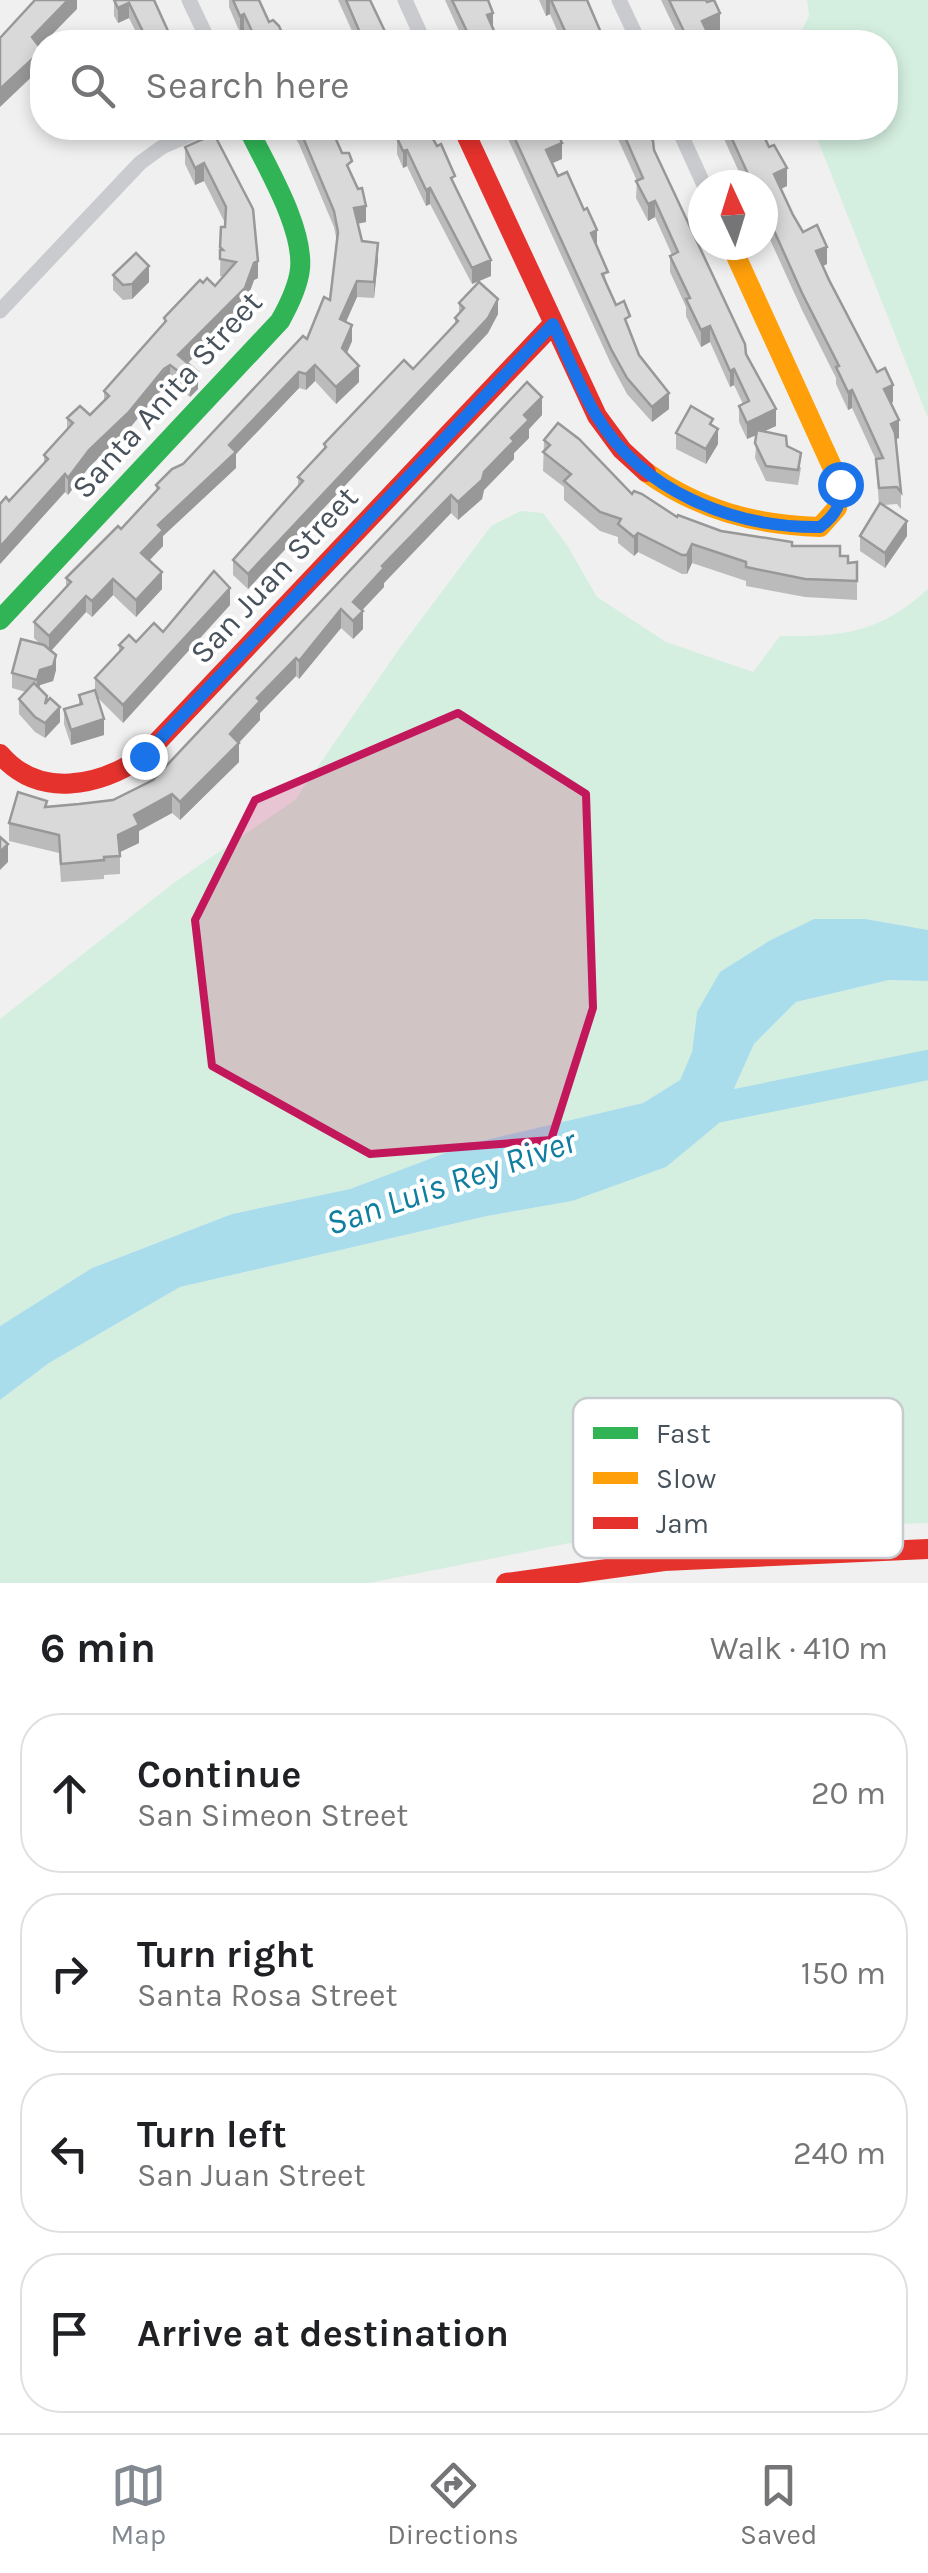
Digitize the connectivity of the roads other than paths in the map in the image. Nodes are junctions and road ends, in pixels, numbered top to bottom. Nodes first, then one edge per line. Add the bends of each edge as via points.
1 (189, 0) edge
2 (404, 0) edge
3 (620, 0) edge
4 (203, 30) edge
5 (418, 30) edge
6 (634, 30) edge
7 (179, 140) edge
8 (253, 140) edge
9 (469, 140) edge
10 (683, 140) edge
11 (697, 170) edge
12 (738, 260) edge
13 (0, 311) edge
14 (553, 324) junction
15 (0, 620) edge
16 (2, 760) edge
17 (928, 1549) edge
18 (903, 1550) edge
19 (709, 1558) edge
20 (506, 1583) edge

1 - 4 street
2 - 5 street
3 - 6 street
7 - 13 street via 140,163
8 - 15 main road, Santa Anita Street via 291,224 301,265 291,302
9 - 14 main road
10 - 11 street
12 - 14 main road via 840,484 842,499 820,527 735,518 680,496 626,454 596,416
14 - 16 main road, San Juan Street via 144,756 102,782 66,786
17 - 18 main road
19 - 20 main road

